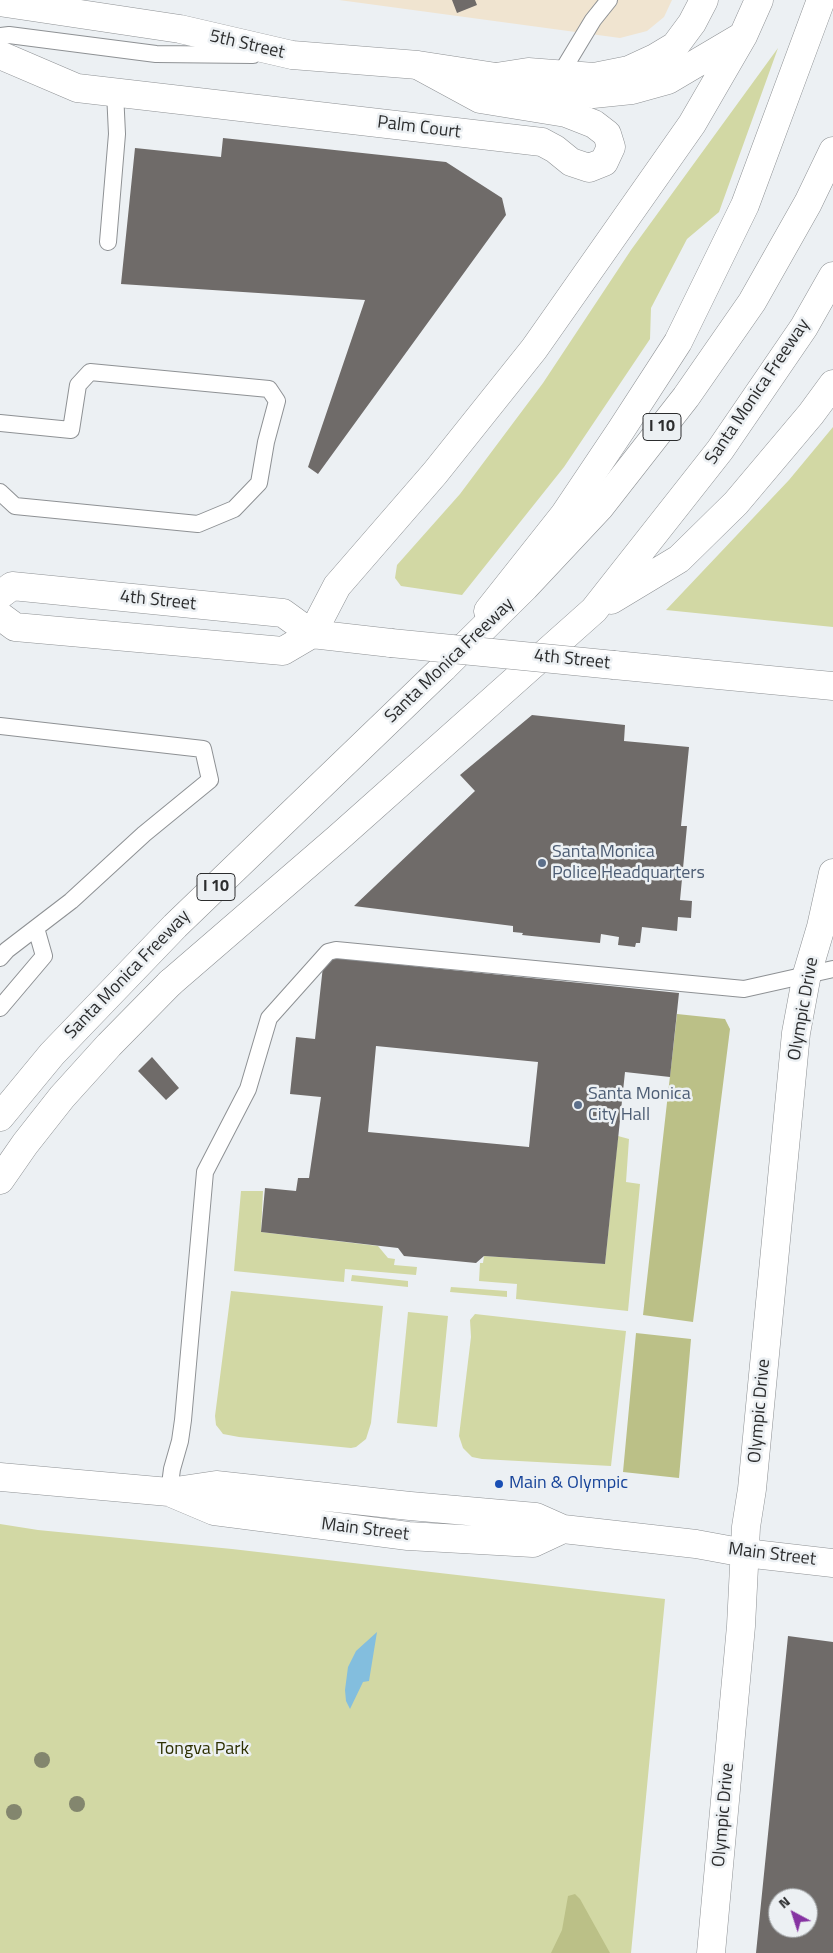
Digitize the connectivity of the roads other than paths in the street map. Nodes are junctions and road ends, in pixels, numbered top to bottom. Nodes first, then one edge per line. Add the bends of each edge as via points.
1 (609, 0) edge
2 (704, 0) edge
3 (759, 0) edge
4 (820, 0) edge
5 (0, 2) edge
6 (0, 36) edge
7 (743, 36) junction
8 (0, 55) edge
9 (292, 55) junction
10 (418, 65) junction
11 (560, 73) junction
12 (496, 77) junction
13 (115, 92) junction
14 (833, 151) edge
15 (108, 242) dead end
16 (833, 276) edge
17 (833, 384) edge
18 (0, 422) edge
19 (0, 492) edge
20 (0, 595) edge
21 (594, 610) junction
22 (0, 616) edge
23 (312, 634) junction
24 (443, 668) junction
25 (833, 686) edge
26 (0, 726) edge
27 (833, 873) edge
28 (36, 928) junction
29 (0, 958) edge
30 (820, 971) edge
31 (0, 1008) edge
32 (0, 1117) edge
33 (0, 1180) edge
34 (0, 1477) edge
35 (169, 1492) junction
36 (745, 1553) junction
37 (833, 1562) edge
38 (711, 1953) edge

1 - 11 lane
2 - 11 main road via 675,46 655,58 629,70 594,77
3 - 7 main road
4 - 24 main road via 745,205 678,342 564,515
5 - 9 main road, 5th Street via 180,29
6 - 9 lane via 156,54
7 - 12 main road via 668,80 632,90 593,94 540,88
7 - 23 main road via 692,124 534,349 435,473 337,586
8 - 13 main road, Palm Court via 77,88
9 - 10 main road, 5th Street
10 - 12 main road, 5th Street
10 - 13 main road, Palm Court via 480,99 566,113 594,124 607,134 611,147 604,162 589,168 571,162 542,142
11 - 12 main road via 528,72
13 - 15 lane via 116,134
14 - 24 main road, Santa Monica Freeway / I 10 via 808,203 752,302 686,397 600,507
16 - 21 main road, Santa Monica Freeway / I 10 via 804,326 720,450
17 - 21 main road via 736,503 679,560
18 - 19 lane via 71,430 78,385 90,372 269,390 277,401 259,483 234,509 198,524 14,506
20 - 23 main road, 4th Street via 12,586 283,613
21 - 33 main road, Santa Monica Freeway / I 10 via 170,983 62,1097
22 - 23 main road via 15,627 283,651
23 - 25 main road, 4th Street, bridge
24 - 32 main road, Santa Monica Freeway / I 10 via 175,926 52,1054
26 - 28 lane via 203,750 210,780 144,834 72,901
27 - 30 main road, Olympic Drive via 821,928
28 - 29 lane
28 - 31 lane via 44,956
30 - 35 lane via 744,989 336,950 328,952 269,1018 248,1089 206,1172 183,1420
30 - 36 main road, Olympic Drive via 796,1033
34 - 35 main road, Main Street
35 - 36 main road, Main Street via 216,1485 536,1517 562,1529 696,1544
36 - 37 main road, Main Street
36 - 38 main road, Olympic Drive via 742,1626

